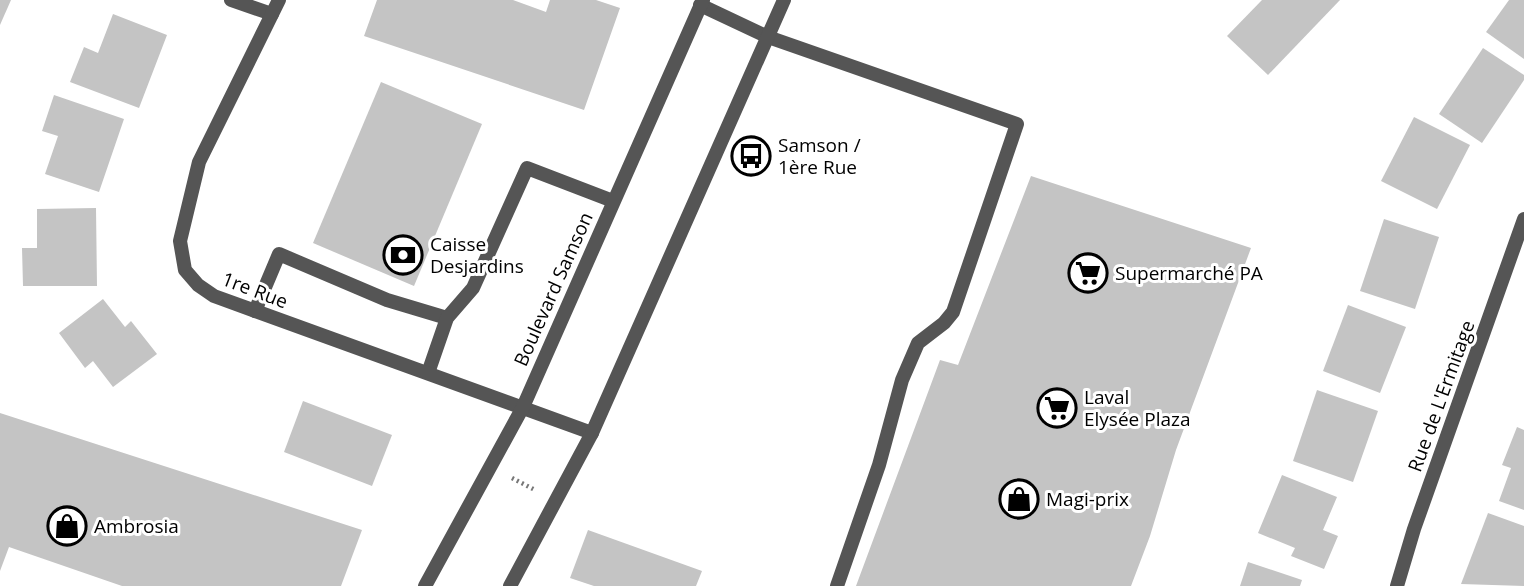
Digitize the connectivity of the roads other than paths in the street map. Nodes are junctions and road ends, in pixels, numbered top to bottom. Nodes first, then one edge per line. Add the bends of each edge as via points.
1 (231, 0) edge
2 (279, 0) edge
3 (785, 0) edge
4 (702, 3) edge
5 (272, 13) junction
6 (768, 37) junction
7 (613, 201) junction
8 (1524, 219) edge
9 (255, 312) junction
10 (447, 318) junction
11 (428, 373) junction
12 (523, 407) junction
13 (592, 433) junction
14 (425, 586) edge
15 (510, 586) edge
16 (837, 586) edge
17 (1396, 586) edge

1 - 5 street
2 - 5 street, 1re Rue
3 - 6 street
4 - 6 street
4 - 7 street, Boulevard Samson
5 - 9 street, 1re Rue via 199,162 180,241 185,270 198,285
6 - 13 street
6 - 16 street via 1017,124 953,312 918,343 902,380
7 - 10 street via 527,168 473,288
7 - 12 street, Boulevard Samson
8 - 17 street, Rue de L'Ermitage
9 - 10 street via 279,254 387,300
9 - 11 street, 1re Rue
10 - 11 street
11 - 12 street, 1re Rue
12 - 13 street, 1re Rue
12 - 14 street, Boulevard Samson
13 - 15 street

